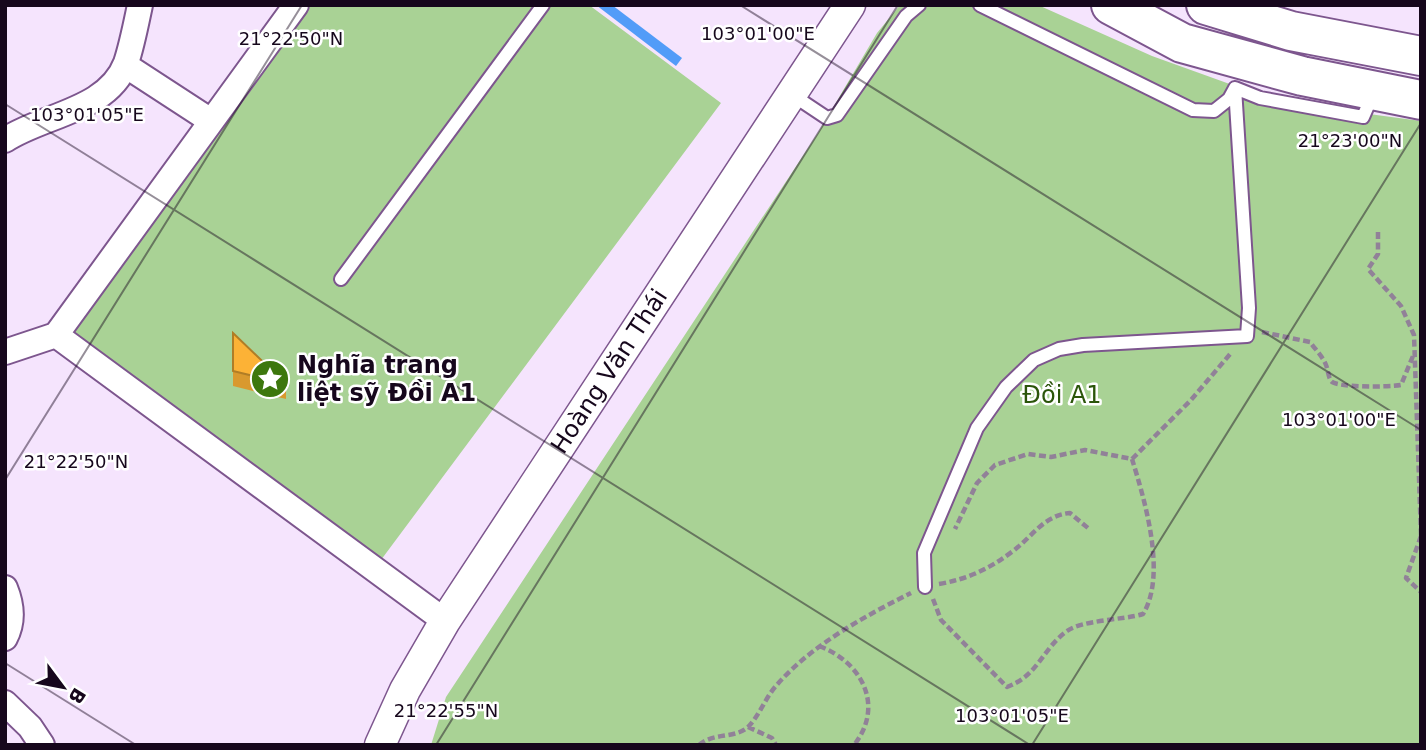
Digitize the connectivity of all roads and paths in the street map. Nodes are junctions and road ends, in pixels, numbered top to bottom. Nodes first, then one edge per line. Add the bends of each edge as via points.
1 (140, 5) edge
2 (296, 5) edge
3 (543, 5) edge
4 (850, 5) edge
5 (919, 5) edge
6 (980, 5) edge
7 (1111, 5) edge
8 (1206, 5) edge
9 (1421, 57) edge
10 (125, 65) junction
11 (1236, 88) junction
12 (1374, 91) junction
13 (791, 94) junction
14 (1421, 100) edge
15 (211, 121) junction
16 (5, 140) edge
17 (1378, 232) dead end
18 (341, 279) dead end
19 (1247, 333) junction
20 (56, 335) junction
21 (5, 352) edge
22 (1415, 353) junction
23 (1132, 459) junction
24 (1088, 528) dead end
25 (1421, 535) edge
26 (928, 544) junction
27 (925, 587) junction
28 (5, 588) edge
29 (1421, 592) edge
30 (446, 621) junction
31 (5, 638) edge
32 (819, 646) junction
33 (5, 703) edge
34 (748, 727) junction
35 (42, 745) edge
36 (380, 745) edge
37 (699, 745) edge
38 (776, 745) edge
39 (854, 745) edge

1 - 10 street
2 - 15 street
3 - 18 lane
4 - 13 street, Hoàng Văn Thái
5 - 13 lane via 906,16 837,115 827,118
6 - 11 lane via 1193,110 1214,111
7 - 12 highway via 1182,43
8 - 9 highway via 1291,31
10 - 15 street
10 - 16 street via 103,93
11 - 12 lane via 1260,98 1363,117
11 - 19 lane
12 - 14 highway
13 - 30 street, Hoàng Văn Thái
15 - 20 street
17 - 22 path via 1378,254 1368,269 1401,306 1414,335
19 - 22 path via 1310,342 1336,384 1382,389 1401,385
19 - 23 path via 1191,400
19 - 26 lane via 1083,345 1034,360 1006,387 977,428
20 - 21 street
20 - 30 street
22 - 25 path
23 - 26 path via 1085,450 1051,457 1028,454 995,465 976,483 944,547
23 - 27 path via 1153,555 1151,601 1143,614 1067,631 1034,671 1007,687 942,620
24 - 27 path via 1070,513 1058,514 1015,550 969,579
25 - 29 path via 1406,578
26 - 27 lane
27 - 32 path
28 - 31 street via 12,608
30 - 36 street, Hoàng Văn Thái via 405,690
32 - 34 path via 774,688
32 - 39 path via 834,652 866,687 869,714
33 - 35 street
34 - 37 path
34 - 38 path via 772,738

